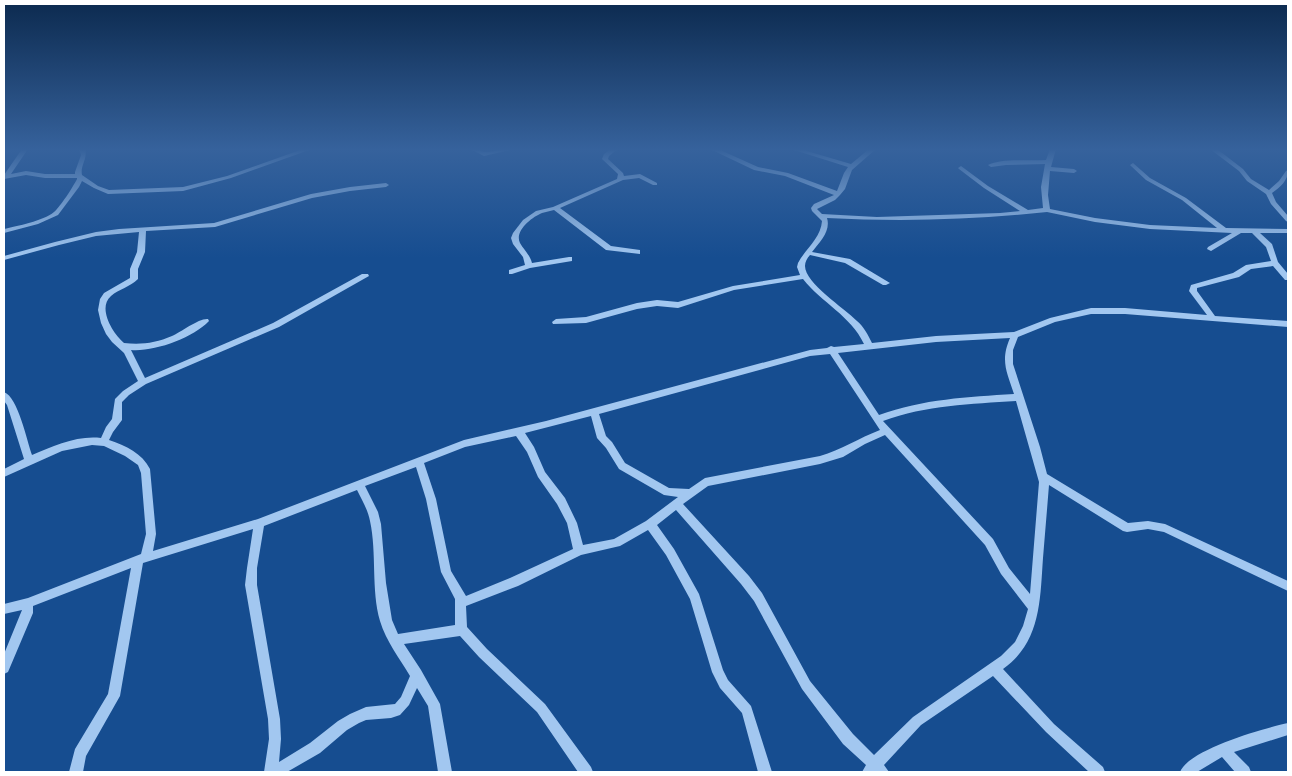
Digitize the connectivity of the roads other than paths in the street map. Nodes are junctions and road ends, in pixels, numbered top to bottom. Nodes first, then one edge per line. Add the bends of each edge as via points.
1 (77, 185) edge
2 (93, 185) edge
3 (199, 185) edge
4 (606, 185) edge
5 (815, 185) edge
6 (844, 185) edge
7 (984, 185) edge
8 (1045, 185) edge
9 (1159, 185) edge
10 (1258, 185) edge
11 (1277, 185) edge
12 (386, 186) dead end
13 (1269, 193) junction
14 (838, 194) junction
15 (554, 208) junction
16 (1047, 210) junction
17 (1026, 212) junction
18 (821, 216) junction
19 (1288, 220) edge
20 (143, 230) junction
21 (1224, 230) junction
22 (4, 231) edge
23 (1240, 231) junction
24 (1254, 231) junction
25 (1288, 231) edge
26 (1211, 249) dead end
27 (637, 252) dead end
28 (809, 253) junction
29 (4, 258) edge
30 (569, 259) dead end
31 (1275, 262) junction
32 (529, 266) junction
33 (512, 272) dead end
34 (365, 276) dead end
35 (806, 276) junction
36 (1288, 278) edge
37 (886, 283) dead end
38 (1213, 318) junction
39 (205, 320) dead end
40 (556, 322) dead end
41 (1288, 324) edge
42 (1015, 335) junction
43 (869, 345) junction
44 (124, 346) junction
45 (831, 349) junction
46 (143, 382) junction
47 (4, 395) edge
48 (1020, 397) junction
49 (594, 411) junction
50 (878, 419) junction
51 (886, 431) junction
52 (518, 432) junction
53 (104, 442) junction
54 (29, 461) junction
55 (419, 462) junction
56 (4, 473) edge
57 (1042, 477) junction
58 (360, 486) junction
59 (689, 493) junction
60 (677, 504) junction
61 (259, 524) junction
62 (650, 524) junction
63 (579, 551) junction
64 (142, 559) junction
65 (1288, 586) edge
66 (28, 602) junction
67 (461, 603) junction
68 (1034, 608) junction
69 (4, 609) edge
70 (462, 630) junction
71 (395, 640) junction
72 (4, 668) edge
73 (994, 668) junction
74 (417, 674) junction
75 (1288, 729) edge
76 (1223, 749) junction
77 (875, 770) edge
78 (76, 772) edge
79 (271, 772) edge
80 (276, 772) edge
81 (445, 772) edge
82 (586, 772) edge
83 (765, 772) edge
84 (1098, 772) edge
85 (1187, 772) edge
86 (1244, 772) edge

1 - 22 street via 56,214
2 - 3 street via 108,192 183,189
4 - 15 street
5 - 14 street
6 - 14 street
7 - 17 street
8 - 16 street via 1043,195
9 - 21 street via 1184,199
10 - 13 street
11 - 13 street
12 - 20 street via 311,196 216,225
13 - 19 street
14 - 18 street via 814,208
15 - 27 street via 609,248
15 - 32 street via 530,217 516,233 517,244 525,253
16 - 17 street
16 - 21 street via 1139,226
17 - 18 street via 876,219
18 - 28 street via 826,226
20 - 29 street via 84,237
20 - 44 street via 134,279 108,295 103,304 103,317 108,329 113,338
21 - 23 street
23 - 24 street
23 - 26 street
24 - 25 street
24 - 31 street via 1268,246
28 - 35 street via 801,262
28 - 37 street via 847,261
30 - 32 street
31 - 36 street
31 - 38 street via 1249,267 1236,275 1194,287 1193,291
32 - 33 street
34 - 46 street via 276,325
35 - 40 street via 733,288 678,305 659,302 586,320
35 - 43 street via 828,300 845,312 863,332
38 - 41 street
38 - 42 street via 1091,311 1059,318
39 - 44 street via 185,334 151,347
42 - 43 street via 961,336
42 - 48 street via 1009,350 1009,364
43 - 45 street
44 - 46 street
45 - 49 street via 790,357 716,380
45 - 50 street
46 - 53 street via 118,401 117,420
47 - 54 street via 11,404
48 - 50 street via 929,404
48 - 57 street
49 - 52 street
49 - 59 street via 602,438 622,466 668,492
50 - 51 street
51 - 59 street via 834,456 705,482
51 - 68 street via 989,542 1005,571
52 - 55 street via 464,444
52 - 63 street via 531,450 541,474 562,501
53 - 54 street via 85,442
53 - 64 street via 134,456 144,466 150,534
54 - 56 street
55 - 58 street
55 - 67 street via 431,499 446,572
57 - 65 street via 1127,528 1148,525 1165,528
57 - 68 street via 1043,506
58 - 61 street
58 - 71 street via 376,524 386,621
59 - 60 street
60 - 62 street
60 - 77 street via 746,580 806,686
61 - 64 street
61 - 79 street via 251,585 274,719
62 - 63 street via 610,546
62 - 83 street via 689,586 724,684 747,710
63 - 67 street
64 - 66 street
64 - 78 street via 114,696 87,739
66 - 69 street
66 - 72 street
67 - 70 street
68 - 73 street via 1019,646
70 - 71 street
70 - 82 street via 540,708
71 - 74 street
73 - 77 street via 917,721
73 - 84 street via 1050,728
74 - 80 street via 400,707 393,711 369,712 346,722 315,748
74 - 81 street via 434,704
75 - 76 street
76 - 85 street
76 - 86 street

